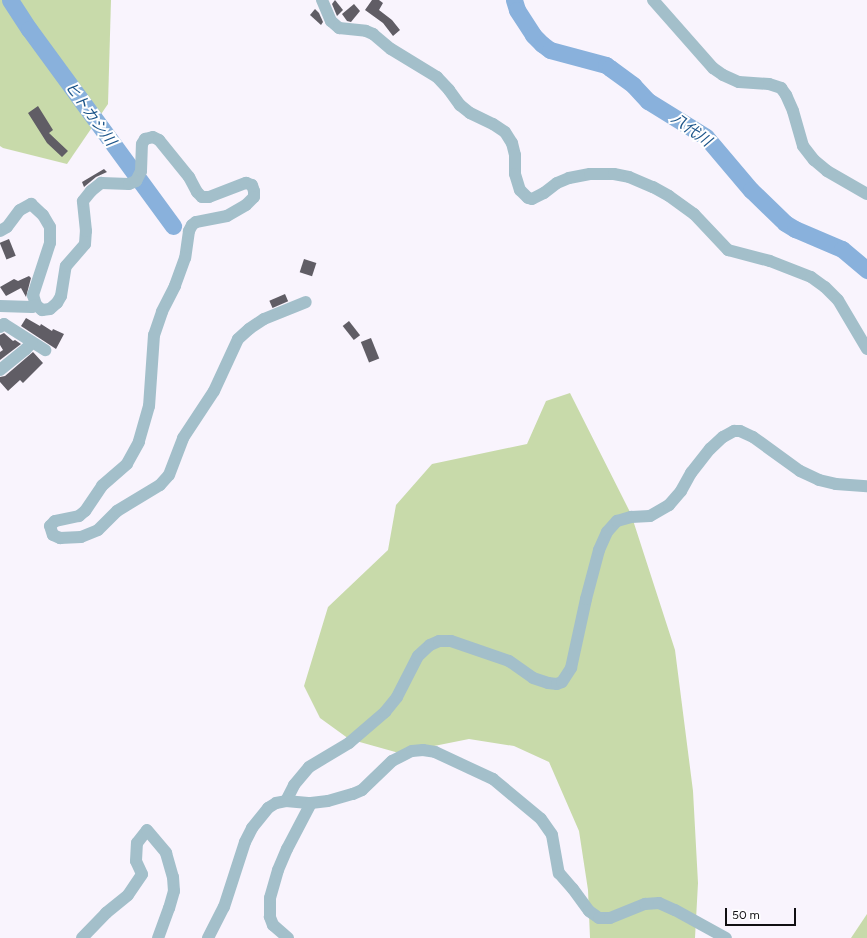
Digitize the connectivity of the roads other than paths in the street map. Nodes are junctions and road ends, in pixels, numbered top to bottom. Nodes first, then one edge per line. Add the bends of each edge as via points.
1 (322, 0) edge
2 (653, 0) edge
3 (867, 194) edge
4 (0, 231) edge
5 (306, 302) dead end
6 (36, 305) junction
7 (0, 306) edge
8 (0, 327) edge
9 (32, 342) junction
10 (867, 349) edge
11 (45, 350) dead end
12 (0, 370) edge
13 (867, 486) edge
14 (286, 801) junction
15 (311, 803) junction
16 (82, 938) edge
17 (158, 938) edge
18 (208, 938) edge
19 (288, 938) edge
20 (726, 938) edge

1 - 10 street via 331,21 339,28 373,34 391,49 437,77 470,113 505,132 512,143 515,155 514,174 520,190 528,198 532,199 569,178 590,174 629,177 653,187 694,214 728,250 770,261 810,277 826,287 838,300
2 - 3 street via 712,68 739,82 769,84 781,88 793,111 803,146 814,160
4 - 6 street via 7,227 20,210 30,204 43,215 50,227 50,243 32,295
5 - 6 street via 264,319 249,328 238,339 214,391 183,438 169,475 160,485 117,511 98,530 81,537 60,538 53,535 50,526 55,521 79,516 86,511 102,486 127,464 139,442 149,406 154,335 185,258 189,231 196,222 227,216 246,206 254,197 252,185 246,183 209,197 202,197 158,140 154,137 145,139 142,144 141,171 136,181 129,184 101,183 83,201 85,244 66,266 61,296 57,303 50,309 42,310
6 - 7 street
8 - 9 street via 4,324
9 - 11 street
9 - 12 street
13 - 14 street via 819,480 800,471 753,437 734,431 723,437 700,461 669,505 650,516 617,521 607,532 599,550 586,599 571,668 562,682 548,683 533,678 509,661 451,641 439,641 418,656 397,697 385,712 349,743 308,767
14 - 15 street
14 - 18 street via 268,808 252,828 240,854 224,907
15 - 19 street via 287,849 270,898 270,917 273,925
15 - 20 street via 328,801 357,792 392,761 407,753 423,750 435,752 493,779 541,819 552,835 559,873 589,911 599,918 610,918 645,904 659,903
16 - 17 street via 128,895 142,874 136,861 137,843 147,830 166,852 173,877 174,891

